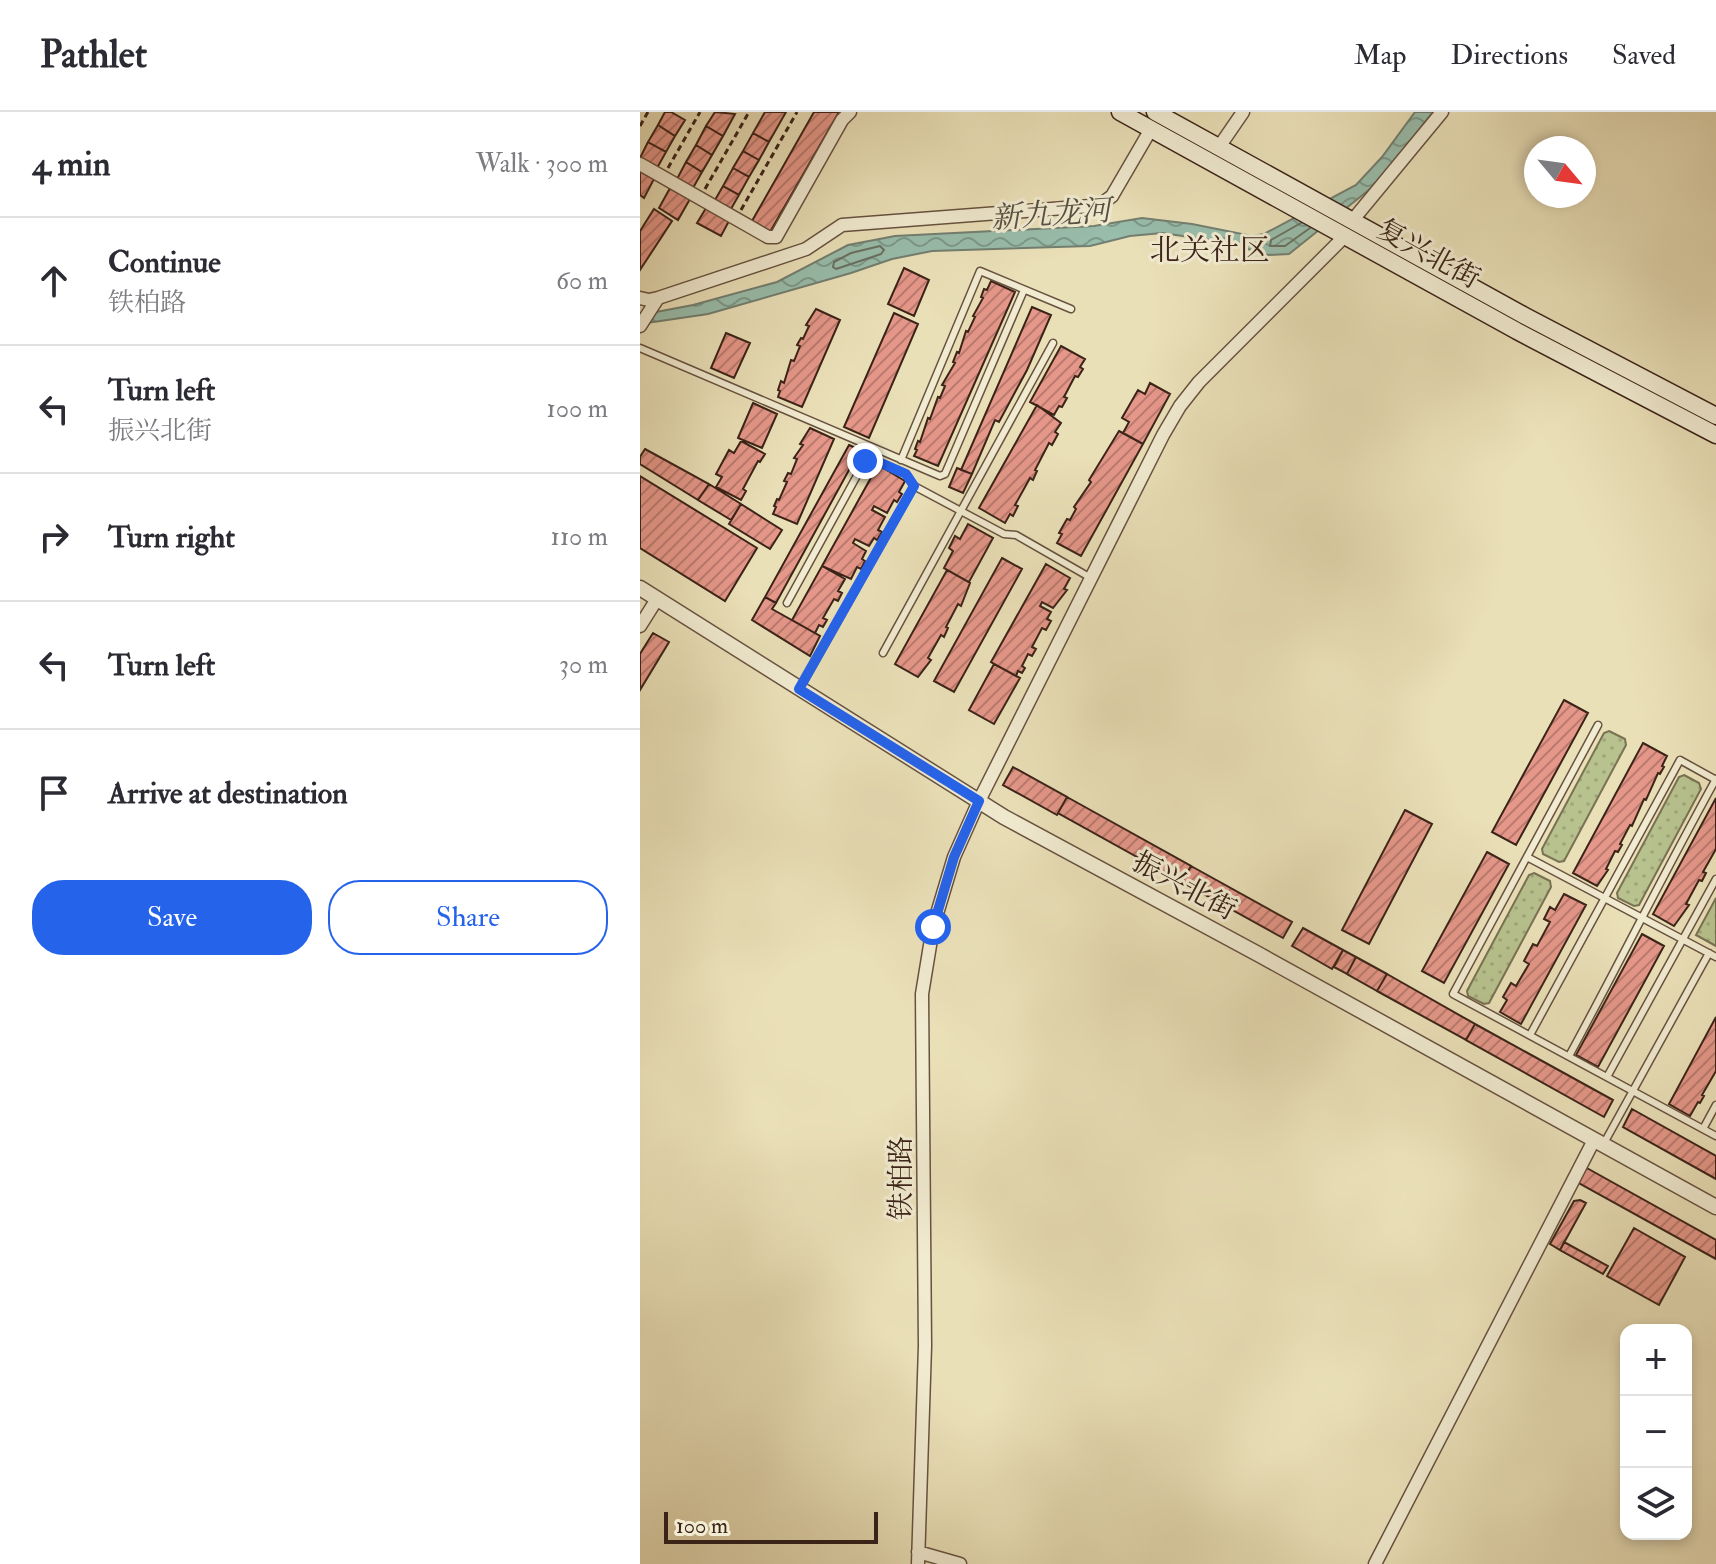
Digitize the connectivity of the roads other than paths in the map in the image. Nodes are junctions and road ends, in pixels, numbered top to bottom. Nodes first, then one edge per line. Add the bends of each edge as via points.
1 (850, 112) edge
2 (1120, 112) edge
3 (1155, 112) edge
4 (1243, 112) edge
5 (1442, 112) edge
6 (1151, 129) junction
7 (1219, 147) junction
8 (640, 164) edge
9 (1344, 226) junction
10 (1024, 290) junction
11 (640, 298) edge
12 (655, 302) junction
13 (1071, 309) dead end
14 (640, 326) edge
15 (1053, 343) dead end
16 (640, 348) edge
17 (1714, 412) edge
18 (1716, 435) edge
19 (901, 460) junction
20 (914, 486) junction
21 (961, 511) junction
22 (1091, 578) junction
23 (640, 588) edge
24 (657, 599) junction
25 (787, 603) dead end
26 (640, 626) edge
27 (883, 653) dead end
28 (799, 689) junction
29 (1598, 725) dead end
30 (1716, 780) edge
31 (979, 801) junction
32 (1527, 857) junction
33 (1716, 879) edge
34 (1605, 898) junction
35 (1641, 917) junction
36 (1683, 939) junction
37 (1712, 955) edge
38 (1530, 1035) junction
39 (1569, 1056) junction
40 (1607, 1077) junction
41 (1632, 1091) junction
42 (1716, 1105) edge
43 (1703, 1129) junction
44 (1716, 1136) edge
45 (1598, 1142) junction
46 (1716, 1207) edge
47 (918, 1558) edge
48 (960, 1564) edge
49 (1375, 1564) edge

1 - 8 street via 776,237
2 - 6 main road, 复兴北街
3 - 7 main road, 复兴北街
4 - 7 street
5 - 9 street, 铁柏路
6 - 9 main road, 复兴北街 via 1300,211
6 - 12 street via 1104,202 842,225 806,249
7 - 9 main road, 复兴北街 via 1310,196
9 - 17 main road, 复兴北街
9 - 18 main road, 复兴北街 via 1517,331
9 - 22 street, 铁柏路 via 1180,406
10 - 13 lane
10 - 19 lane via 945,474
10 - 19 lane via 980,271
11 - 12 street
12 - 14 street
15 - 21 lane
16 - 19 lane
20 - 21 lane
20 - 25 lane via 906,474 872,459 865,461
20 - 28 lane
21 - 22 lane
21 - 27 lane
22 - 31 street, 铁柏路
23 - 24 street, 振兴北街
24 - 26 street
24 - 28 street, 振兴北街
28 - 31 street, 振兴北街
29 - 32 lane
30 - 34 lane via 1680,760
30 - 35 lane
31 - 45 street, 振兴北街
31 - 47 street, 铁柏路 via 949,871 922,994 925,1346
32 - 34 lane
32 - 38 lane via 1453,994
33 - 36 lane
34 - 35 lane
34 - 38 lane
35 - 36 lane
35 - 39 lane
36 - 37 lane
36 - 40 lane
37 - 41 lane
38 - 39 lane
39 - 40 lane
40 - 41 lane
41 - 43 lane
41 - 45 lane
42 - 43 lane
43 - 44 lane
45 - 46 street, 振兴北街
45 - 49 street
47 - 48 street

